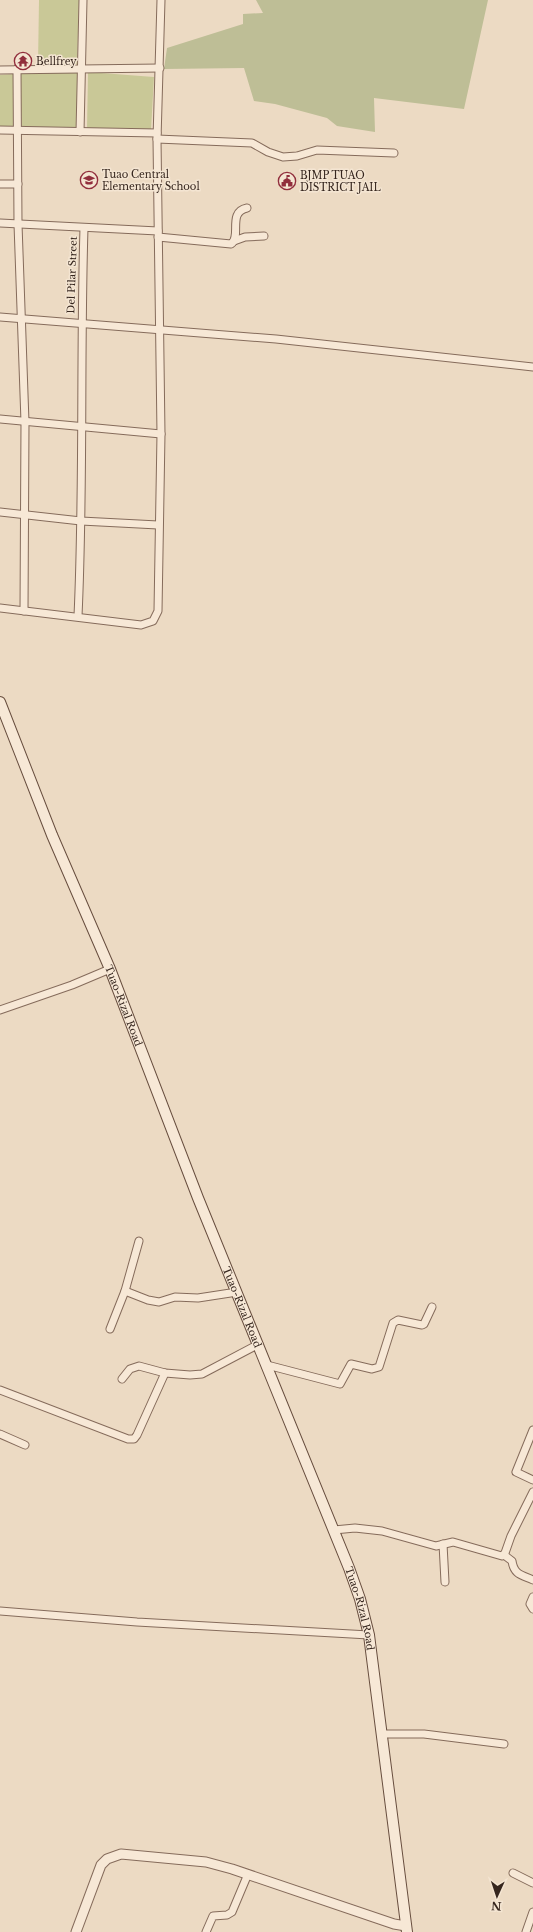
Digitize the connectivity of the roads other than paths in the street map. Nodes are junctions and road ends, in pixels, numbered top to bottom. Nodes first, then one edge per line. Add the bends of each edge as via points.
1 (83, 0) edge
2 (161, 0) edge
3 (82, 68) junction
4 (160, 68) junction
5 (16, 69) junction
6 (0, 70) edge
7 (0, 130) edge
8 (18, 130) junction
9 (80, 132) junction
10 (157, 136) junction
11 (394, 153) dead end
12 (0, 184) edge
13 (18, 184) junction
14 (247, 208) dead end
15 (0, 223) edge
16 (18, 224) junction
17 (84, 228) junction
18 (158, 234) junction
19 (264, 236) dead end
20 (234, 241) junction
21 (0, 317) edge
22 (21, 319) junction
23 (81, 323) junction
24 (160, 329) junction
25 (533, 368) edge
26 (0, 419) edge
27 (25, 422) junction
28 (82, 427) junction
29 (161, 434) junction
30 (0, 512) edge
31 (25, 514) junction
32 (82, 521) junction
33 (158, 525) junction
34 (0, 608) edge
35 (24, 611) junction
36 (78, 616) junction
37 (0, 702) edge
38 (110, 969) junction
39 (0, 1010) edge
40 (139, 1241) dead end
41 (125, 1291) junction
42 (237, 1292) junction
43 (432, 1307) dead end
44 (110, 1328) dead end
45 (259, 1344) junction
46 (267, 1365) junction
47 (165, 1372) junction
48 (122, 1379) dead end
49 (0, 1390) edge
50 (533, 1430) edge
51 (0, 1434) edge
52 (26, 1445) dead end
53 (533, 1480) edge
54 (533, 1492) edge
55 (334, 1530) junction
56 (443, 1544) junction
57 (504, 1554) junction
58 (533, 1580) edge
59 (444, 1582) dead end
60 (533, 1597) edge
61 (533, 1609) edge
62 (0, 1611) edge
63 (369, 1636) junction
64 (382, 1734) junction
65 (504, 1744) dead end
66 (513, 1873) dead end
67 (248, 1874) junction
68 (533, 1883) edge
69 (533, 1912) edge
70 (407, 1929) edge
71 (76, 1932) edge
72 (206, 1932) edge
73 (526, 1932) edge

1 - 3 street
2 - 4 street
3 - 4 street
3 - 5 street
3 - 9 street
4 - 10 street
5 - 6 street
5 - 8 street
7 - 8 street
8 - 9 street
8 - 13 street
9 - 10 street
10 - 11 street via 252,143 283,157 317,150
10 - 18 street
12 - 13 street
13 - 16 street
14 - 20 street via 240,212 237,218
15 - 16 street
16 - 17 street
16 - 22 street
17 - 18 street
17 - 23 street, Del Pilar Street
18 - 20 street via 229,244
18 - 24 street
19 - 20 street via 245,237
21 - 22 street
22 - 23 street
22 - 27 street
23 - 24 street
23 - 28 street, Del Pilar Street
24 - 25 street via 393,351
24 - 29 street
26 - 27 street
27 - 28 street
27 - 31 street
28 - 29 street
28 - 32 street, Del Pilar Street
29 - 33 street
30 - 31 street
31 - 32 street
31 - 35 street
32 - 33 street
32 - 36 street, Del Pilar Street
33 - 36 street via 158,611 153,621 141,625
34 - 35 street
35 - 36 street
37 - 38 main road, Tuao-Rizal Road via 52,835
38 - 39 street
38 - 42 main road, Tuao-Rizal Road
40 - 41 street
41 - 42 street via 159,1302 174,1296 198,1298
41 - 44 street
42 - 45 main road, Tuao-Rizal Road
43 - 46 street via 424,1324 398,1320 393,1323 379,1367 372,1369 351,1364 340,1384
45 - 46 main road, Tuao-Rizal Road
45 - 47 street via 202,1374
46 - 55 main road, Tuao-Rizal Road
47 - 48 street via 134,1366
47 - 49 street via 134,1440
50 - 53 street via 516,1472
51 - 52 street
54 - 57 street
55 - 56 street via 355,1528 382,1531 432,1546
55 - 63 main road, Tuao-Rizal Road via 360,1599
56 - 57 street via 453,1542 498,1556
56 - 59 street
57 - 58 street via 512,1561 513,1568 518,1574
60 - 61 street via 530,1604
62 - 63 street
63 - 64 main road, Tuao-Rizal Road
64 - 65 street via 424,1734
64 - 70 main road, Tuao-Rizal Road
66 - 68 street
67 - 70 street
67 - 71 street via 206,1862 134,1854 113,1856 100,1865
67 - 72 street via 232,1912 213,1916
69 - 73 street

